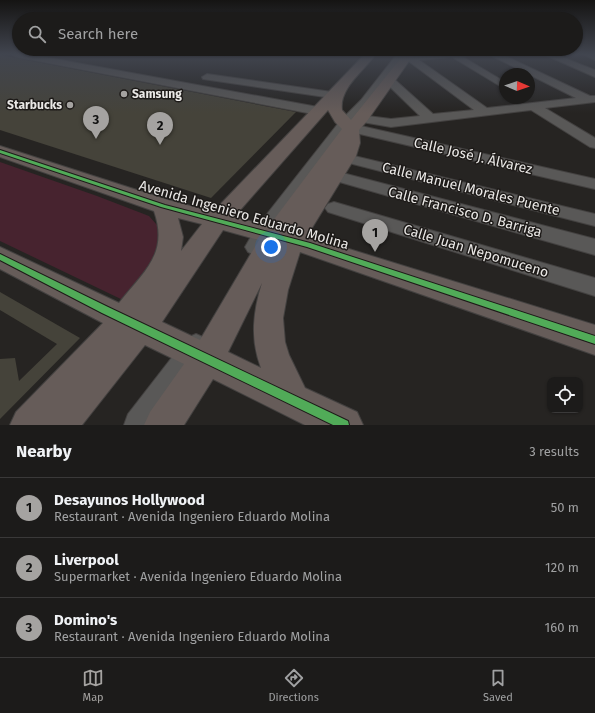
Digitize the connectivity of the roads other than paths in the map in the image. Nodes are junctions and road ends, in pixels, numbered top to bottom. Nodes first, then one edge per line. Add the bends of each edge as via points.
1 (185, 74) edge
2 (350, 74) edge
3 (352, 74) edge
4 (391, 74) edge
5 (395, 74) edge
6 (434, 74) edge
7 (485, 74) edge
8 (537, 74) edge
9 (207, 77) dead end
10 (390, 81) junction
11 (499, 82) edge
12 (311, 84) dead end
13 (332, 91) junction
14 (592, 100) edge
15 (535, 103) edge
16 (527, 104) edge
17 (534, 104) edge
18 (485, 112) junction
19 (431, 119) junction
20 (353, 124) junction
21 (595, 144) edge
22 (0, 150) edge
23 (346, 158) junction
24 (334, 176) junction
25 (595, 184) edge
26 (163, 206) junction
27 (334, 208) dead end
28 (595, 220) edge
29 (221, 222) junction
30 (277, 236) junction
31 (595, 247) edge
32 (0, 257) edge
33 (595, 287) edge
34 (139, 326) junction
35 (595, 340) edge
36 (200, 355) junction
37 (292, 399) junction
38 (29, 425) edge
39 (58, 425) edge
40 (76, 425) edge
41 (139, 425) edge
42 (163, 425) edge
43 (344, 425) edge

1 - 13 street
2 - 13 main road
3 - 13 street
4 - 20 street via 365,102
5 - 10 main road
6 - 18 street
7 - 11 street
8 - 14 street
9 - 13 street
10 - 19 street
10 - 20 main road
12 - 13 street
13 - 20 main road via 334,110 338,118
13 - 29 street
14 - 15 street
16 - 18 street
17 - 21 street
18 - 19 street
19 - 20 street
20 - 23 main road via 352,141
20 - 25 street, Calle José J. Álvarez
20 - 30 street
22 - 26 main road, Avenida Ingeniero Eduardo Molina
23 - 24 main road
23 - 28 street, Calle Manuel Morales Puente
24 - 30 main road
24 - 31 street, Calle Francisco D. Barriga
26 - 29 main road, Avenida Ingeniero Eduardo Molina
26 - 34 main road via 172,234 169,255
27 - 33 street, Calle Juan Nepomuceno
29 - 30 main road, Avenida Ingeniero Eduardo Molina
29 - 34 main road
30 - 35 main road, Avenida Ingeniero Eduardo Molina
30 - 36 main road
30 - 37 main road via 277,282 268,325 269,343 274,361
32 - 34 main road
34 - 36 main road
34 - 38 main road via 107,342
34 - 39 main road
34 - 40 street via 135,356
36 - 37 main road
36 - 41 street
36 - 42 main road
37 - 43 main road

